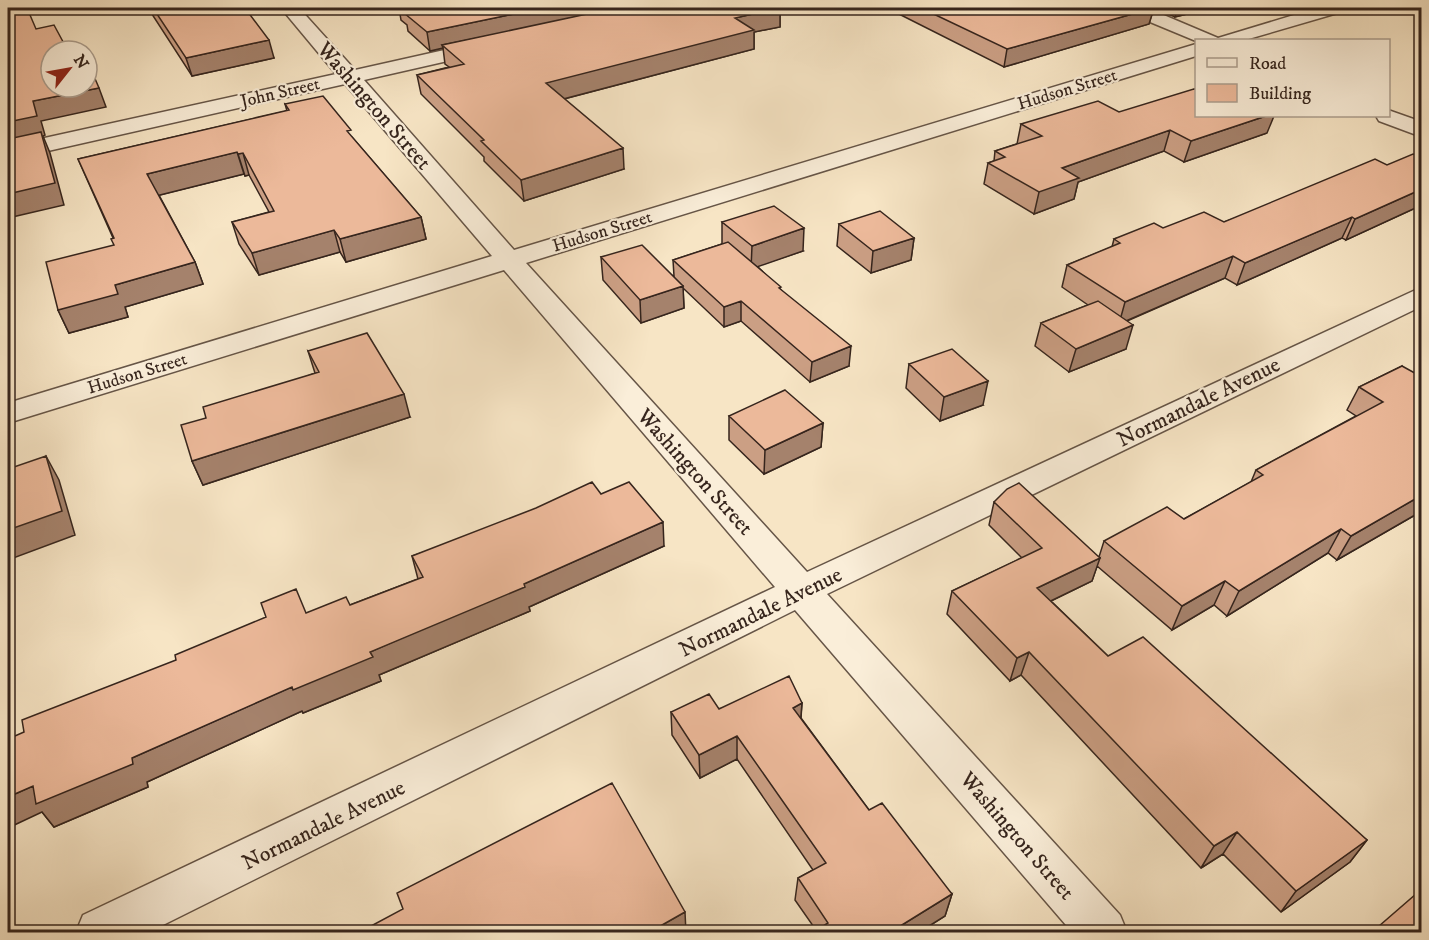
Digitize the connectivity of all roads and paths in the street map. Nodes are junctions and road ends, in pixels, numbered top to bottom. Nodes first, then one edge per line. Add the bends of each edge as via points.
1 (290, 8) edge
2 (1132, 8) edge
3 (1335, 8) edge
4 (1208, 39) edge
5 (1229, 39) edge
6 (510, 41) edge
7 (1195, 51) edge
8 (351, 76) junction
9 (1390, 117) edge
10 (1422, 130) edge
11 (8, 153) edge
12 (508, 260) junction
13 (1422, 295) edge
14 (8, 413) edge
15 (802, 590) junction
16 (100, 933) edge
17 (1103, 933) edge

1 - 8 street, Washington Street
2 - 4 street
3 - 5 street
6 - 8 street, John Street
7 - 12 street, Hudson Street
8 - 11 street, John Street
8 - 12 street, Washington Street
9 - 10 street
12 - 14 street, Hudson Street
12 - 15 street, Washington Street
13 - 15 street, Normandale Avenue
15 - 16 street, Normandale Avenue
15 - 17 street, Washington Street

